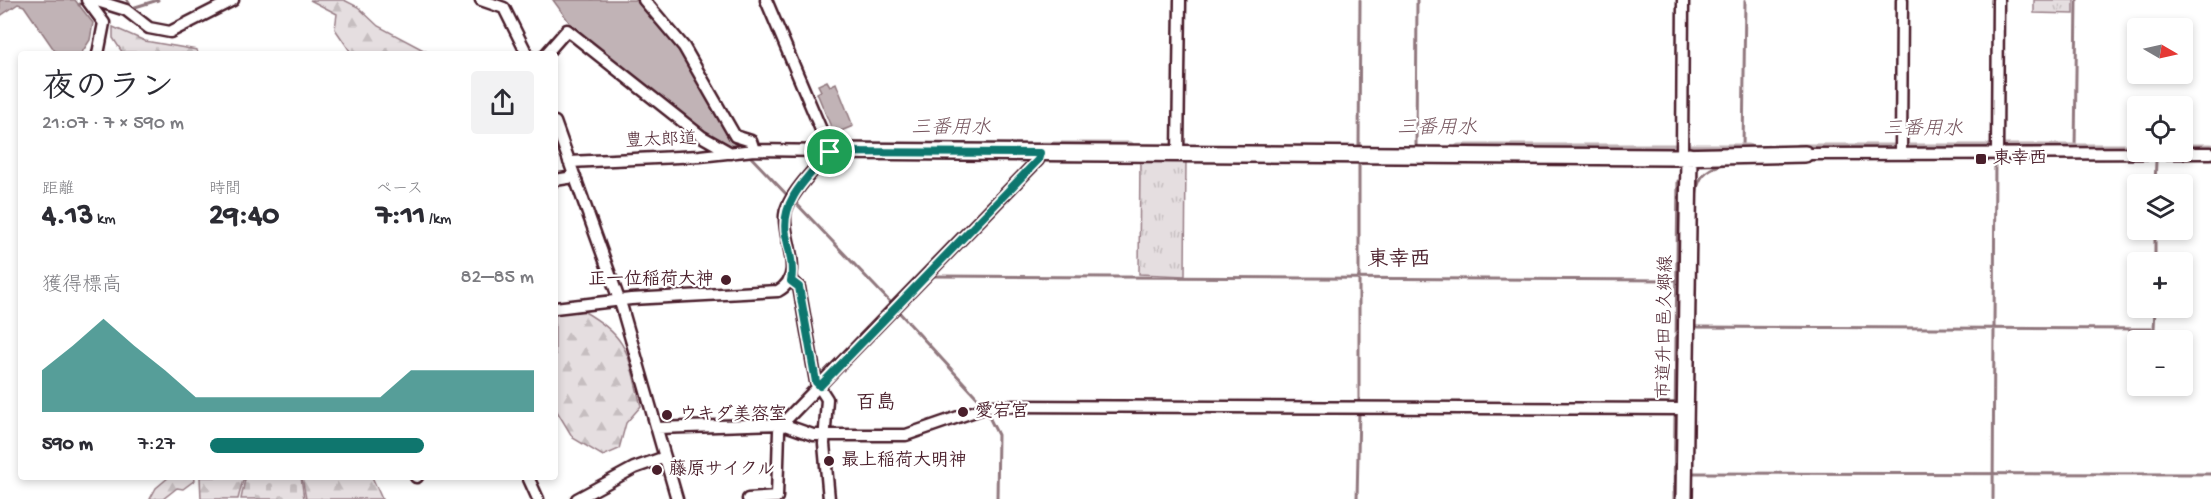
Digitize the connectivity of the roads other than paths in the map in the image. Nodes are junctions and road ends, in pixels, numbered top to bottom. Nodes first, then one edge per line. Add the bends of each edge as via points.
1 (87, 0) edge
2 (94, 0) edge
3 (233, 0) edge
4 (481, 0) edge
5 (644, 0) edge
6 (766, 0) edge
7 (1180, 0) edge
8 (1683, 0) edge
9 (1902, 0) edge
10 (1998, 0) edge
11 (99, 51) edge
12 (526, 51) edge
13 (549, 51) edge
14 (558, 131) edge
15 (827, 148) junction
16 (747, 149) junction
17 (1901, 149) junction
18 (1997, 149) junction
19 (1684, 152) junction
20 (1040, 153) junction
21 (2211, 153) edge
22 (1178, 154) junction
23 (1805, 154) joint
24 (569, 162) junction
25 (574, 177) junction
26 (558, 180) edge
27 (791, 281) junction
28 (616, 302) junction
29 (558, 308) edge
30 (822, 388) junction
31 (1678, 409) junction
32 (784, 426) junction
33 (657, 428) junction
34 (826, 434) junction
35 (665, 457) junction
36 (529, 480) edge
37 (779, 498) edge
38 (538, 499) edge
39 (577, 499) edge
40 (677, 499) edge
41 (748, 499) edge
42 (829, 499) edge
43 (1684, 499) edge

1 - 11 street via 104,23
2 - 3 street via 126,10 149,28 170,32
4 - 12 street via 504,8
5 - 16 street via 684,47 735,136
6 - 15 street
7 - 22 street
8 - 19 street
9 - 17 street
10 - 18 street
13 - 16 street via 567,30 701,136
14 - 24 street
15 - 16 street, 豊太郎道
15 - 20 street
15 - 27 street via 791,199 785,222
16 - 24 street, 豊太郎道
17 - 18 street
17 - 23 street
18 - 21 street
19 - 22 street
19 - 23 street
19 - 31 street, 市道升田邑久郷線
20 - 22 street
20 - 30 street via 1038,160
24 - 25 street
25 - 26 street
25 - 28 street
27 - 28 street via 772,293
27 - 30 street via 799,287 816,382
28 - 29 street
28 - 33 street
30 - 32 street
30 - 34 street via 827,399
31 - 34 street via 985,409 906,435
31 - 43 street, 市道升田邑久郷線
32 - 33 street
32 - 34 street via 813,435
32 - 37 street via 779,431
33 - 35 street
34 - 42 street
35 - 39 street via 634,468
35 - 40 street
36 - 38 street
37 - 41 street

